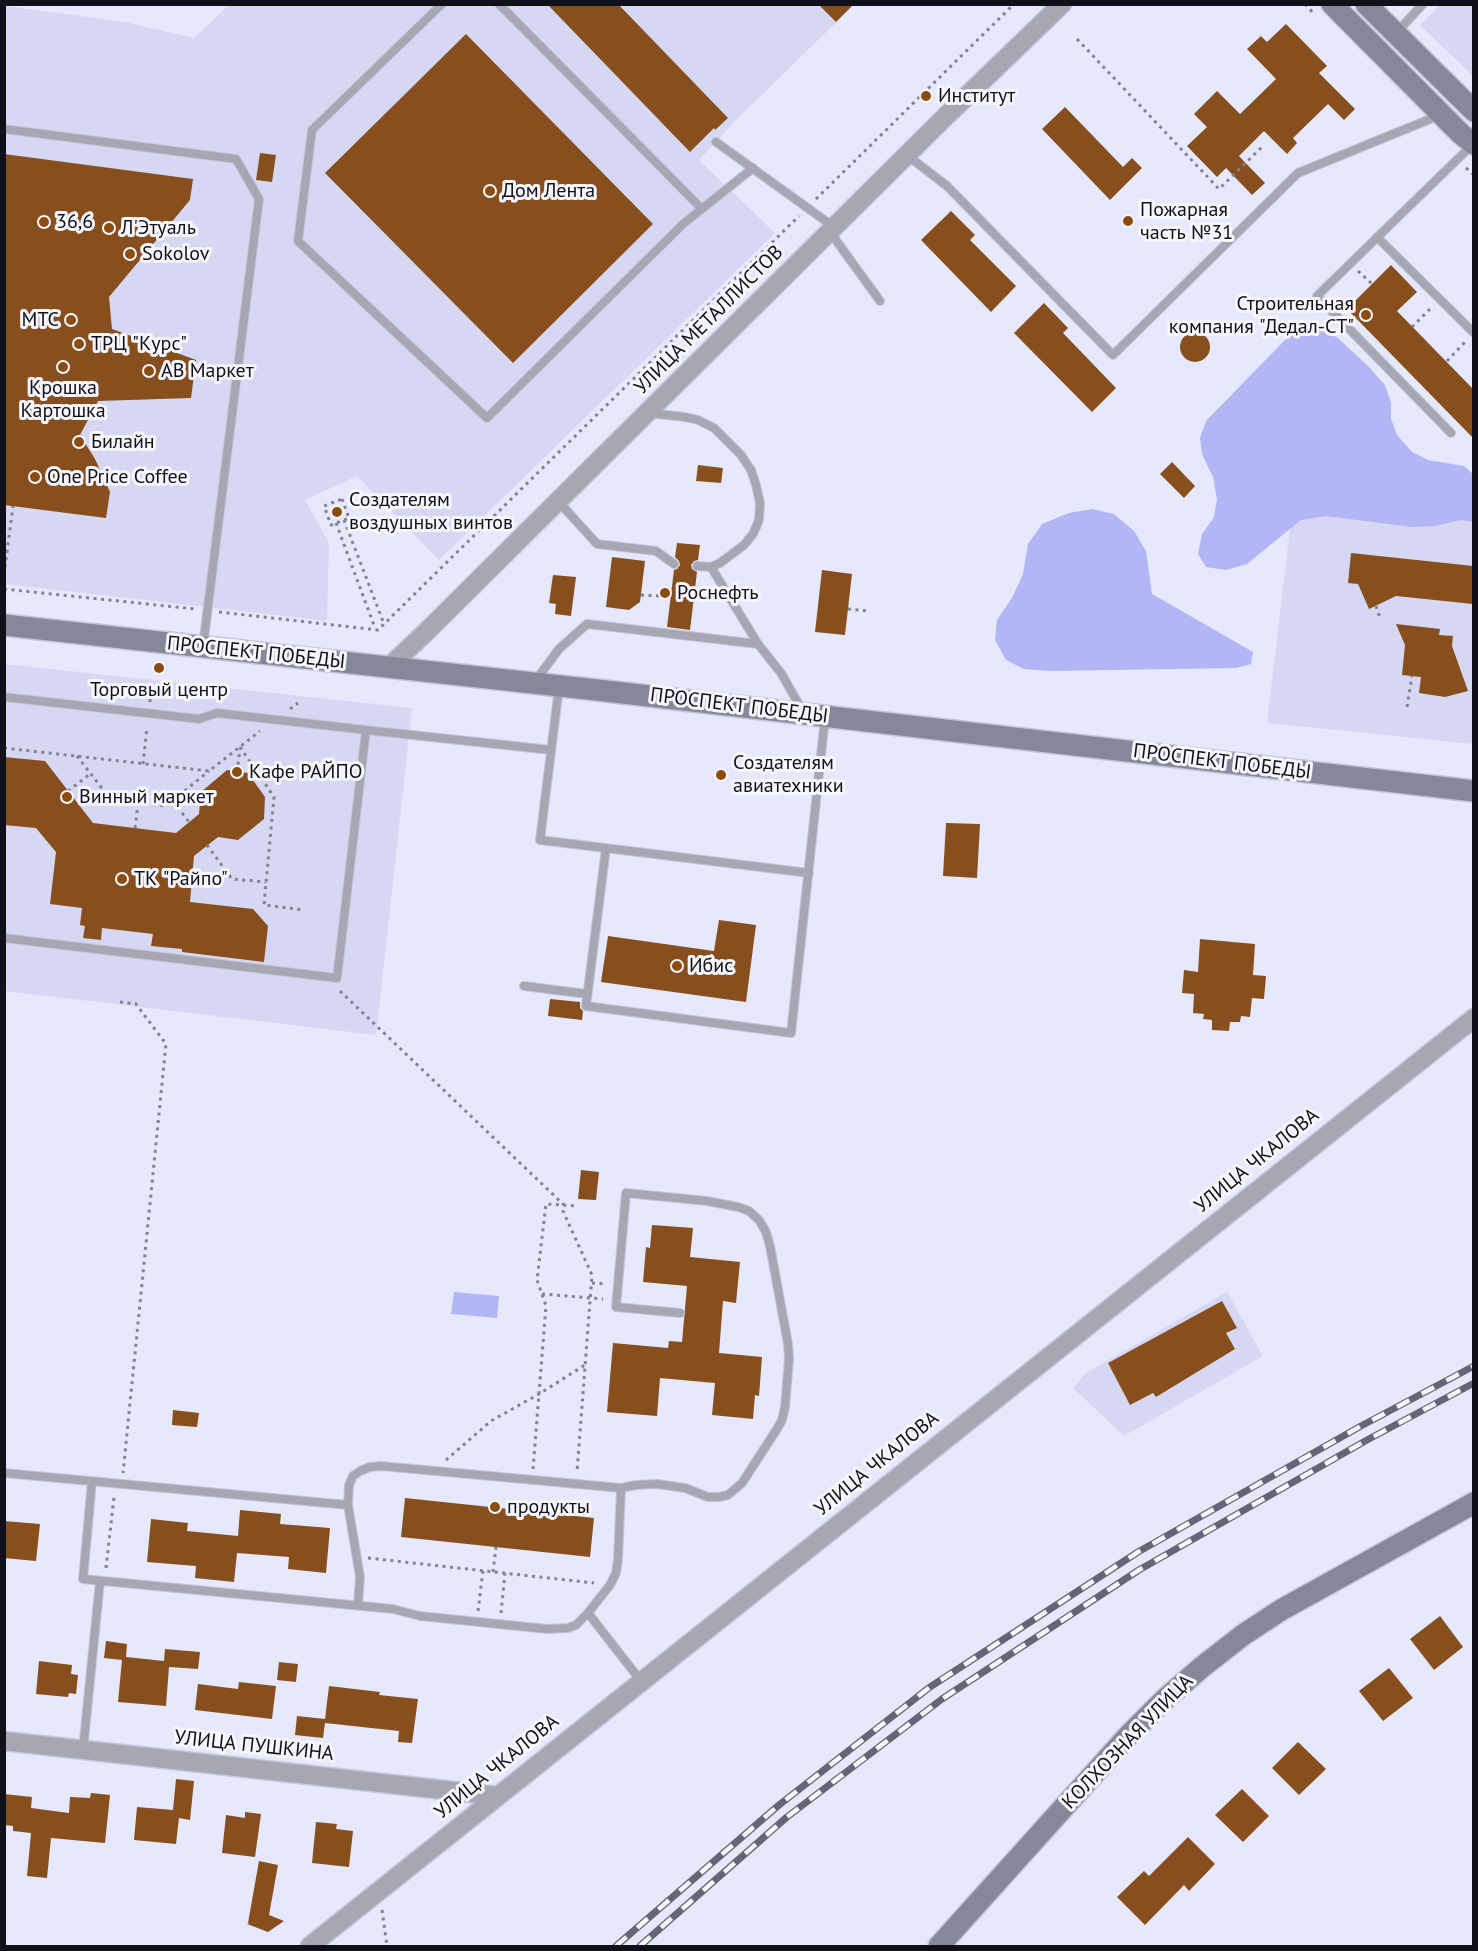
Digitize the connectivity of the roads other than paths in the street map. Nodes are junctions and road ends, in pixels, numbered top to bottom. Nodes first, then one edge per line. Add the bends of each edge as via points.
1 (441, 4) edge
2 (500, 4) edge
3 (1062, 4) edge
4 (1332, 4) edge
5 (1366, 4) edge
6 (1423, 4) edge
7 (1395, 34) junction
8 (1473, 111) edge
9 (1441, 114) junction
10 (4, 129) edge
11 (716, 142) dead end
12 (1470, 143) edge
13 (907, 155) junction
14 (753, 168) junction
15 (701, 208) junction
16 (832, 229) junction
17 (1377, 237) junction
18 (880, 301) dead end
19 (1473, 333) edge
20 (647, 413) junction
21 (1451, 434) dead end
22 (558, 501) junction
23 (674, 564) dead end
24 (697, 566) dead end
25 (711, 567) junction
26 (4, 625) edge
27 (758, 644) junction
28 (203, 647) junction
29 (389, 667) junction
30 (534, 683) junction
31 (560, 686) junction
32 (4, 697) edge
33 (815, 715) junction
34 (366, 730) junction
35 (551, 750) junction
36 (1473, 791) edge
37 (606, 848) junction
38 (809, 873) junction
39 (4, 938) edge
40 (524, 986) dead end
41 (587, 994) junction
42 (1473, 1018) edge
43 (680, 1313) dead end
44 (4, 1473) edge
45 (92, 1481) junction
46 (621, 1488) junction
47 (1473, 1503) edge
48 (348, 1505) junction
49 (102, 1581) junction
50 (358, 1605) junction
51 (588, 1614) junction
52 (641, 1681) junction
53 (4, 1741) edge
54 (82, 1750) junction
55 (498, 1796) junction
56 (310, 1947) edge
57 (939, 1947) edge

1 - 15 lane via 312,130 298,241 487,418
2 - 15 lane
3 - 13 street, УЛИЦА МЕТАЛЛИСТОВ
4 - 9 main road
5 - 7 main road
6 - 7 lane
7 - 8 main road
9 - 12 main road
9 - 13 lane via 1298,173 1113,355 947,186
10 - 28 lane via 236,159 259,199
11 - 14 lane
12 - 17 lane
13 - 16 street, УЛИЦА МЕТАЛЛИСТОВ
14 - 15 lane
14 - 16 lane
16 - 18 lane
16 - 20 street, УЛИЦА МЕТАЛЛИСТОВ
17 - 19 lane
17 - 21 lane via 1317,296
20 - 22 street, УЛИЦА МЕТАЛЛИСТОВ
20 - 25 lane via 685,417 714,428 751,470 760,503 759,520 744,545
22 - 23 lane via 597,544 656,551
22 - 29 street, УЛИЦА МЕТАЛЛИСТОВ
24 - 25 lane
25 - 27 lane
26 - 28 main road, ПРОСПЕКТ ПОБЕДЫ
27 - 30 lane via 587,624 559,649
27 - 33 lane
28 - 29 main road, ПРОСПЕКТ ПОБЕДЫ
29 - 30 main road, ПРОСПЕКТ ПОБЕДЫ
30 - 31 main road, ПРОСПЕКТ ПОБЕДЫ
31 - 33 main road, ПРОСПЕКТ ПОБЕДЫ
31 - 35 lane
32 - 34 lane via 199,719 217,712
33 - 36 main road, ПРОСПЕКТ ПОБЕДЫ
33 - 38 lane
34 - 35 lane
34 - 39 lane via 337,978
35 - 37 lane via 540,840
37 - 38 lane
37 - 41 lane
38 - 41 lane via 792,1032 585,1006
40 - 41 lane
42 - 52 street, УЛИЦА ЧКАЛОВА
43 - 46 lane via 616,1307 626,1193 738,1206 759,1220 770,1246 789,1359 782,1420 735,1490 708,1497 657,1484
44 - 45 lane
45 - 48 lane
45 - 49 lane via 83,1580
46 - 48 lane via 381,1466 353,1476
46 - 51 lane via 616,1573
47 - 57 main road, КОЛХОЗНАЯ УЛИЦА via 1281,1610 1202,1667 1128,1736
48 - 50 lane via 360,1577
49 - 50 lane
49 - 54 lane
50 - 51 lane via 420,1616 559,1629 576,1625
51 - 52 lane
52 - 55 street, УЛИЦА ЧКАЛОВА
53 - 54 street, УЛИЦА ПУШКИНА
54 - 55 street, УЛИЦА ПУШКИНА
55 - 56 street, УЛИЦА ЧКАЛОВА

